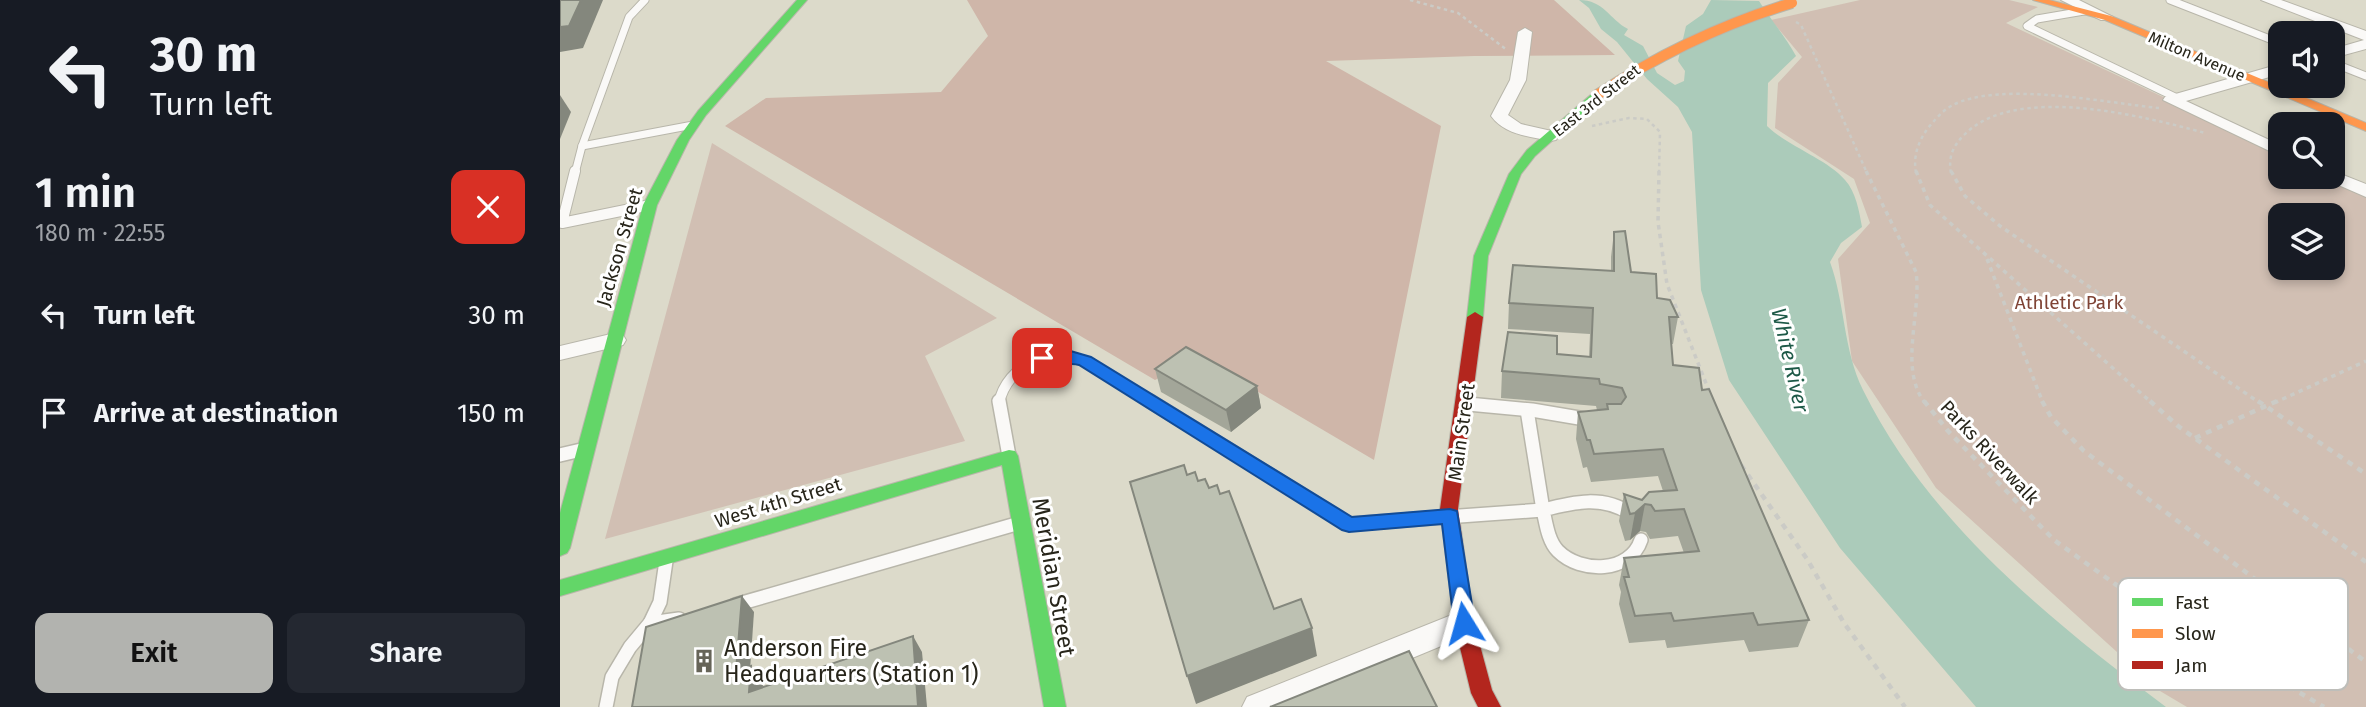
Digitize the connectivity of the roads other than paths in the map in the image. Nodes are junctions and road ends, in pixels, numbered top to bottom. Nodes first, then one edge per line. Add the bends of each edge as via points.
1 (645, 0) edge
2 (802, 0) edge
3 (2038, 0) edge
4 (2068, 0) edge
5 (2170, 0) edge
6 (2268, 0) edge
7 (1795, 7) edge
8 (2084, 11) junction
9 (2108, 18) junction
10 (1525, 32) dead end
11 (2366, 36) edge
12 (2268, 38) edge
13 (2366, 44) edge
14 (2345, 50) edge
15 (2345, 68) edge
16 (2268, 73) edge
17 (2366, 76) edge
18 (2250, 78) junction
19 (2174, 99) junction
20 (694, 125) junction
21 (2366, 127) edge
22 (1550, 136) junction
23 (2268, 145) edge
24 (582, 146) junction
25 (1524, 162) joint
26 (2345, 181) edge
27 (2366, 191) edge
28 (650, 205) junction
29 (561, 224) edge
30 (615, 340) junction
31 (560, 353) edge
32 (1465, 404) junction
33 (1527, 410) junction
34 (1602, 422) edge
35 (586, 448) junction
36 (560, 455) edge
37 (1009, 456) junction
38 (1543, 510) junction
39 (1450, 516) junction
40 (1635, 519) edge
41 (1021, 523) junction
42 (1641, 540) dead end
43 (560, 548) edge
44 (667, 557) junction
45 (560, 588) edge
46 (723, 609) edge
47 (697, 616) edge
48 (650, 623) junction
49 (1464, 623) junction
50 (606, 707) edge
51 (1055, 707) edge
52 (1258, 707) edge
53 (1490, 707) edge

1 - 24 lane via 629,17
2 - 20 main road, Jackson Street
3 - 8 main road
4 - 9 street, Milton Avenue
5 - 12 lane
6 - 11 street
7 - 22 main road, East 3rd Street, bridge via 1741,17 1687,39 1597,95
8 - 9 main road
8 - 19 lane via 2037,19 2026,26
9 - 18 main road, Milton Avenue
10 - 22 street via 1518,80 1499,116 1517,129
13 - 14 street
15 - 17 lane
16 - 18 street
18 - 19 street
18 - 21 main road, Milton Avenue
19 - 23 street
20 - 24 lane
20 - 28 main road, Jackson Street
22 - 25 main road, East 3rd Street
24 - 29 lane
25 - 32 main road, Main Street via 1502,200 1481,256
26 - 27 street
28 - 29 lane
28 - 30 main road, Jackson Street
30 - 31 street
30 - 35 main road, Jackson Street
32 - 33 lane
32 - 39 main road, Main Street
33 - 34 lane
33 - 38 lane
35 - 36 lane
35 - 43 main road, Jackson Street
37 - 39 lane via 999,403 1002,390 1024,365 1067,356 1085,361 1349,524
37 - 41 main road, Meridian Street
37 - 44 main road, West 4th Street
38 - 39 lane
38 - 40 lane via 1571,502 1613,503
38 - 42 lane via 1557,550 1574,563 1624,562 1634,555
39 - 49 main road, Main Street
41 - 46 lane
41 - 51 main road, Meridian Street
44 - 45 main road, West 4th Street
44 - 48 lane via 660,602
47 - 48 lane
48 - 50 lane via 612,677
49 - 52 street
49 - 53 main road, Main Street

